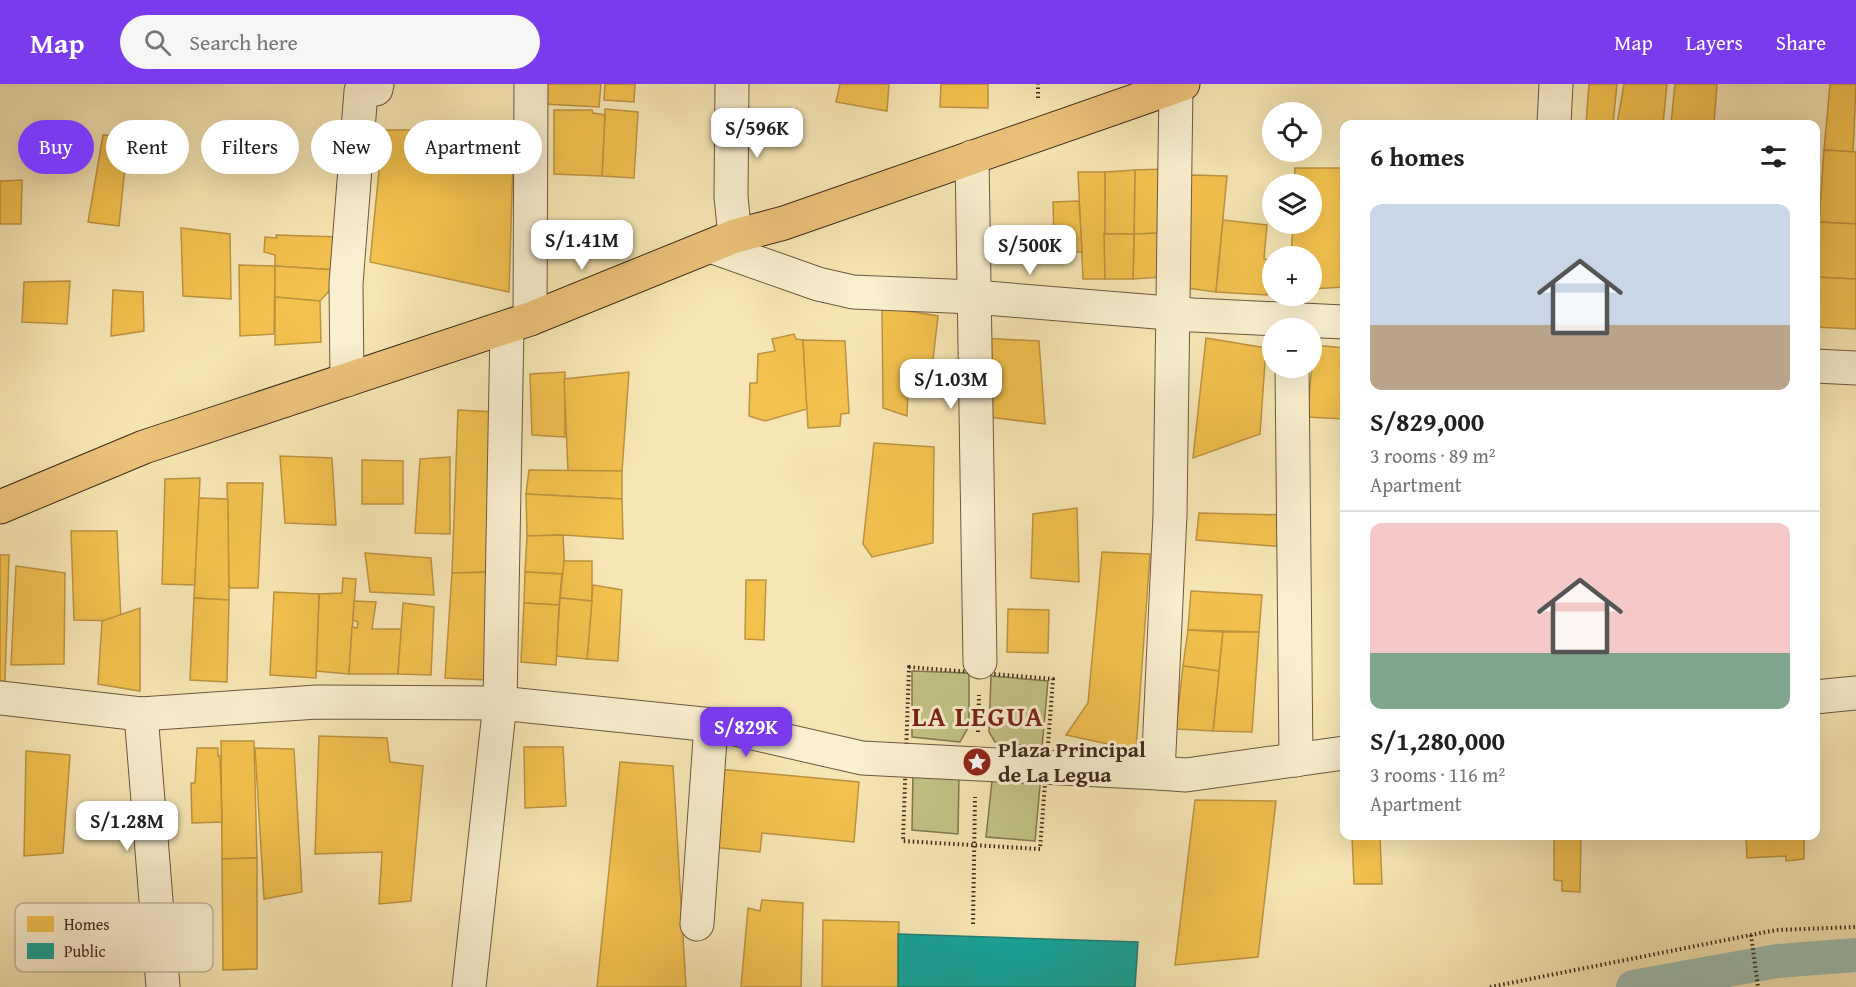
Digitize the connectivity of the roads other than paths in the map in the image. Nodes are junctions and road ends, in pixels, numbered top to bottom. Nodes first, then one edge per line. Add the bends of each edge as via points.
1 (531, 84) edge
2 (732, 84) edge
3 (1556, 84) edge
4 (1179, 85) edge
5 (376, 86) edge
6 (1554, 120) edge
7 (972, 157) junction
8 (724, 242) junction
9 (974, 297) junction
10 (1173, 313) junction
11 (1262, 321) edge
12 (1340, 322) edge
13 (518, 323) junction
14 (1322, 323) edge
15 (1820, 366) edge
16 (1856, 368) edge
17 (1292, 378) edge
18 (347, 380) junction
19 (0, 507) edge
20 (980, 662) dead end
21 (1856, 693) edge
22 (1820, 697) edge
23 (0, 698) edge
24 (500, 703) junction
25 (141, 714) junction
26 (711, 726) junction
27 (1340, 754) edge
28 (1296, 760) junction
29 (1158, 773) junction
30 (156, 903) edge
31 (697, 924) dead end
32 (162, 972) edge
33 (163, 987) edge
34 (469, 987) edge

1 - 13 street
2 - 8 street via 732,197
3 - 6 street
4 - 7 main road
4 - 10 street
5 - 18 street via 361,91 346,284
7 - 8 main road
7 - 9 street
8 - 9 street via 818,284 854,292
8 - 13 main road
9 - 10 street
9 - 20 street
10 - 11 street
10 - 29 street via 1170,515
12 - 14 street
13 - 18 main road
13 - 24 street
15 - 16 street
17 - 28 street
18 - 19 main road via 144,447
21 - 22 street
23 - 25 street
24 - 25 street via 317,702
24 - 26 street
24 - 34 street
25 - 30 street
26 - 29 street via 862,759
26 - 31 street
27 - 28 street
28 - 29 street via 1186,775
32 - 33 street

